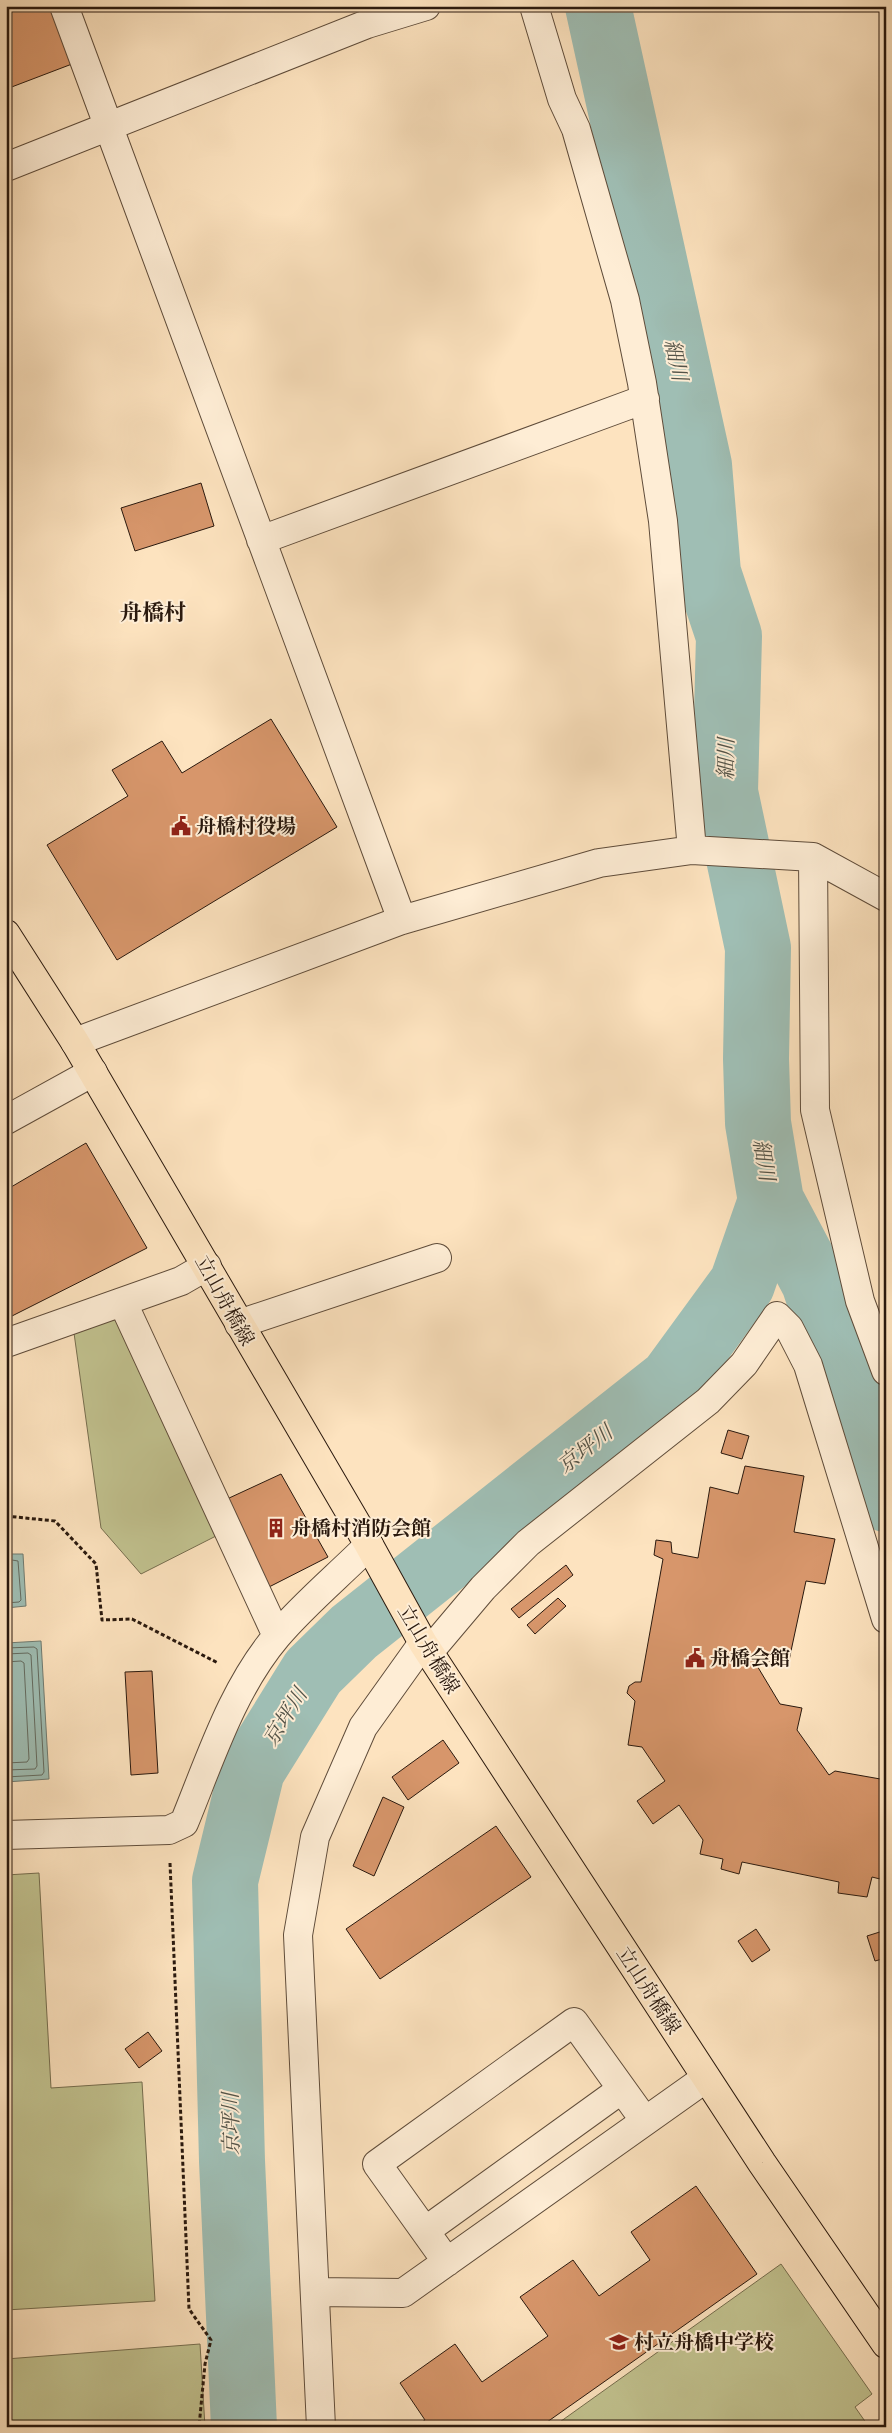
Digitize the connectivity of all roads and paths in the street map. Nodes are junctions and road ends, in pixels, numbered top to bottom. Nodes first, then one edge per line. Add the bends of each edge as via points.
1 (64, 6) edge
2 (426, 6) edge
3 (534, 6) edge
4 (108, 127) junction
5 (6, 167) edge
6 (645, 399) junction
7 (261, 540) junction
8 (692, 850) junction
9 (813, 857) junction
10 (886, 897) edge
11 (402, 920) junction
12 (6, 934) edge
13 (75, 1042) junction
14 (93, 1072) junction
15 (6, 1120) edge
16 (437, 1258) dead end
17 (207, 1266) junction
18 (123, 1303) junction
19 (239, 1324) junction
20 (6, 1343) edge
21 (886, 1371) edge
22 (6, 1516) edge
23 (369, 1546) junction
24 (886, 1619) edge
25 (277, 1636) junction
26 (426, 1647) junction
27 (248, 1678) junction
28 (169, 1830) junction
29 (6, 1835) edge
30 (706, 2078) junction
31 (622, 2089) junction
32 (645, 2121) junction
33 (425, 2231) junction
34 (447, 2262) junction
35 (315, 2292) junction
36 (886, 2344) edge
37 (199, 2427) edge
38 (321, 2427) edge

1 - 4 street
2 - 4 street via 368,24
3 - 6 street via 562,99 576,129 622,290
4 - 5 street
4 - 7 street
6 - 7 street
6 - 8 street via 663,521
7 - 11 street
8 - 9 street
8 - 11 street via 599,863
9 - 10 street
9 - 21 street via 814,1110 860,1301
11 - 13 street
12 - 13 main road, 立山舟橋線
13 - 14 main road, 立山舟橋線
14 - 15 street
14 - 17 main road, 立山舟橋線
16 - 19 street
17 - 18 street via 181,1281
17 - 19 main road, 立山舟橋線
18 - 20 street
18 - 25 street
19 - 23 main road, 立山舟橋線
22 - 27 path via 55,1521 96,1564 102,1620 132,1618
23 - 25 street
23 - 26 main road, 立山舟橋線
24 - 26 street via 808,1365 789,1328 777,1316 744,1364 708,1401 528,1543
25 - 27 street
26 - 30 main road, 立山舟橋線
26 - 35 street via 364,1727 314,1837 298,1936
27 - 28 street via 184,1823
28 - 29 street
28 - 37 path via 189,2309 211,2340 204,2364
30 - 32 street
30 - 36 main road, 立山舟橋線
31 - 32 street
31 - 33 street
31 - 33 street via 574,2022 377,2164
32 - 34 street
33 - 34 street
34 - 35 street via 403,2293
35 - 38 street

